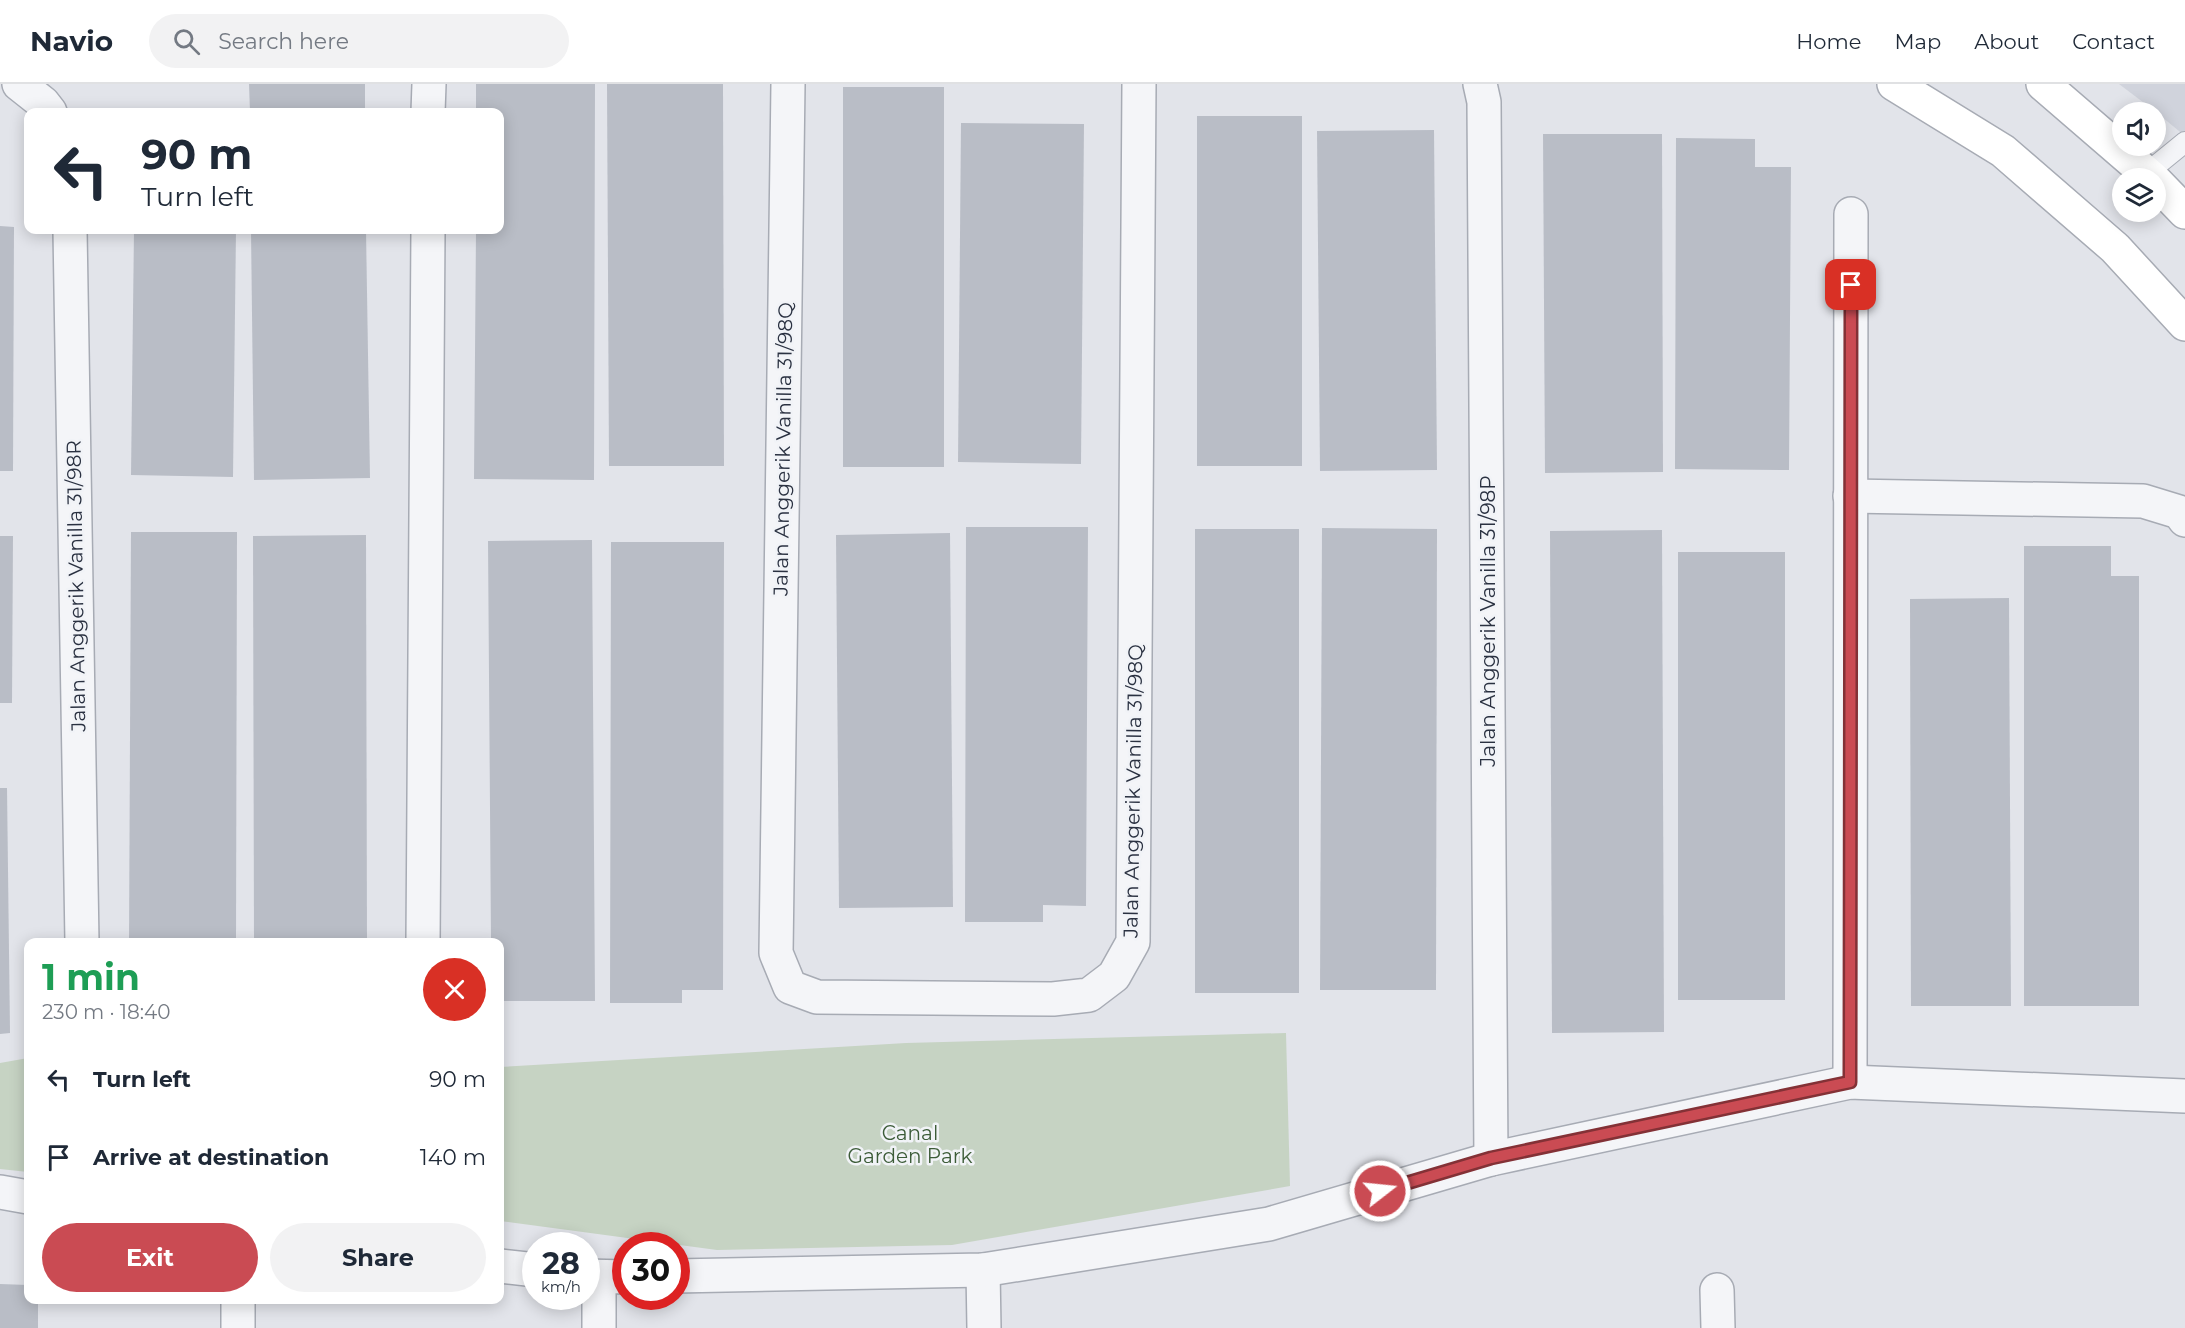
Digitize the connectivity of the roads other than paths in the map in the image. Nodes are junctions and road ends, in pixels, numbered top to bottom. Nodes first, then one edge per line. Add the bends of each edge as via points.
1 (19, 84) edge
2 (429, 84) edge
3 (788, 84) edge
4 (1139, 84) edge
5 (1480, 84) edge
6 (1894, 84) edge
7 (2043, 84) edge
8 (47, 108) edge
9 (428, 108) edge
10 (2185, 142) edge
11 (2140, 168) edge
12 (2161, 168) edge
13 (2166, 192) edge
14 (2185, 212) edge
15 (1851, 214) dead end
16 (70, 234) edge
17 (428, 234) edge
18 (2185, 324) edge
19 (1850, 496) junction
20 (2185, 520) edge
21 (82, 938) edge
22 (423, 938) edge
23 (1850, 1082) junction
24 (2185, 1096) edge
25 (1491, 1158) junction
26 (0, 1192) edge
27 (24, 1196) edge
28 (504, 1266) edge
29 (522, 1268) edge
30 (983, 1270) junction
31 (690, 1276) edge
32 (604, 1277) edge
33 (1718, 1290) dead end
34 (238, 1304) edge
35 (238, 1328) edge
36 (599, 1328) edge
37 (984, 1328) edge
38 (1718, 1328) edge

1 - 8 street
2 - 9 street
3 - 4 street, Jalan Anggerik Vanilla 31/98Q via 776,953 790,987 817,997 1053,999 1089,995 1114,976 1133,942
5 - 25 street, Jalan Anggerik Vanilla 31/98P via 1484,102
6 - 18 main road via 2003,151 2115,248
7 - 11 main road
10 - 12 lane
13 - 14 main road
15 - 19 street
16 - 21 street, Jalan Anggerik Vanilla 31/98R
17 - 22 street
19 - 20 street via 2143,501 2180,512
19 - 23 street
23 - 24 street
23 - 25 street
25 - 30 street via 1269,1224
26 - 27 street
28 - 29 street
30 - 31 street
30 - 37 street
32 - 36 street
33 - 38 street
34 - 35 street

